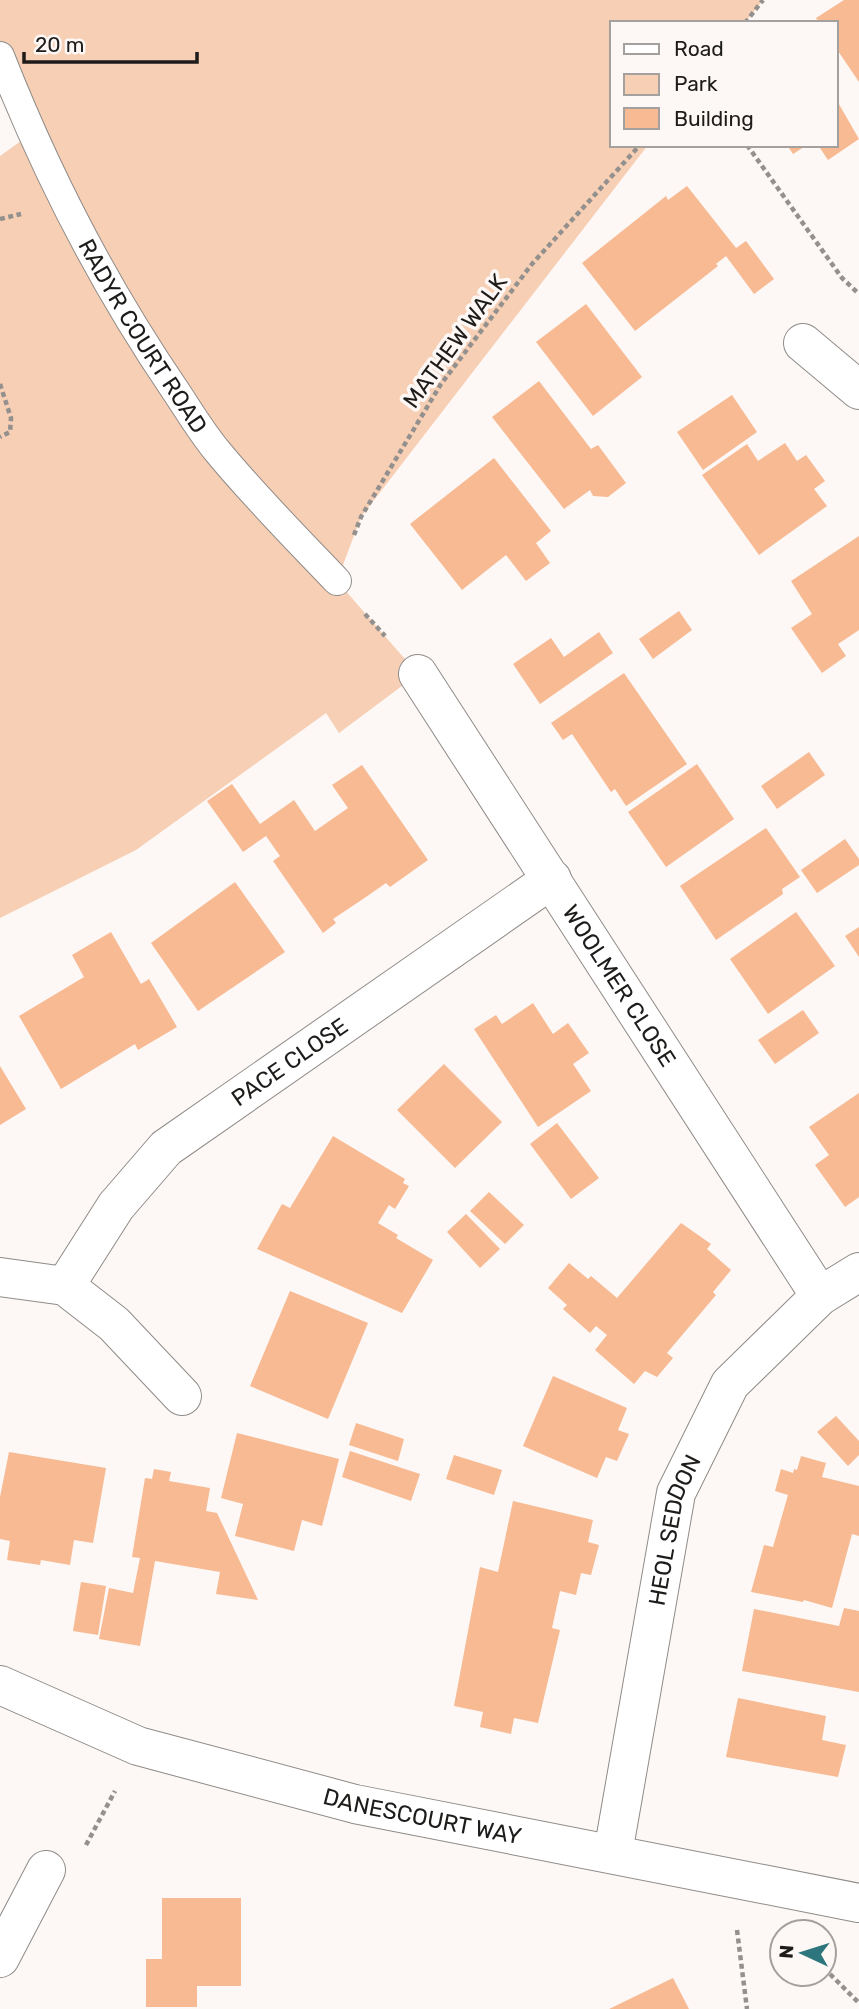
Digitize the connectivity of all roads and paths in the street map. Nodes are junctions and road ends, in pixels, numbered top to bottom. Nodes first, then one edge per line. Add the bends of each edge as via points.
1 (763, 0) edge
2 (747, 21) edge
3 (0, 56) edge
4 (638, 147) edge
5 (748, 147) edge
6 (859, 295) edge
7 (803, 343) dead end
8 (0, 384) edge
9 (859, 390) edge
10 (0, 437) edge
11 (337, 582) junction
12 (418, 674) joint
13 (552, 878) junction
14 (859, 1272) edge
15 (0, 1277) edge
16 (65, 1286) junction
17 (820, 1296) junction
18 (182, 1396) dead end
19 (0, 1685) edge
20 (138, 1746) junction
21 (613, 1853) junction
22 (46, 1870) joint
23 (729, 1876) junction
24 (859, 1903) edge
25 (0, 1958) edge
26 (838, 1982) edge
27 (859, 2003) edge
28 (747, 2009) edge

1 - 2 path
3 - 11 lane, RADYR COURT ROAD via 72,216 147,349 217,451
4 - 11 path, MATHEW WALK via 532,264 440,384 360,517
5 - 6 path
7 - 9 street
8 - 10 path via 11,418 9,432
11 - 12 path
12 - 13 street, WOOLMER CLOSE
13 - 16 street, PACE CLOSE via 166,1148 116,1206
13 - 17 street, WOOLMER CLOSE
14 - 17 street, HEOL SEDDON
15 - 16 street
16 - 18 street via 114,1324
17 - 21 street, HEOL SEDDON via 730,1384 676,1493
19 - 20 street, DANESCOURT WAY
20 - 21 street, DANESCOURT WAY via 363,1806
20 - 22 path via 75,1867
21 - 23 street, DANESCOURT WAY
22 - 25 street
23 - 24 street, DANESCOURT WAY
23 - 28 path
26 - 27 path

